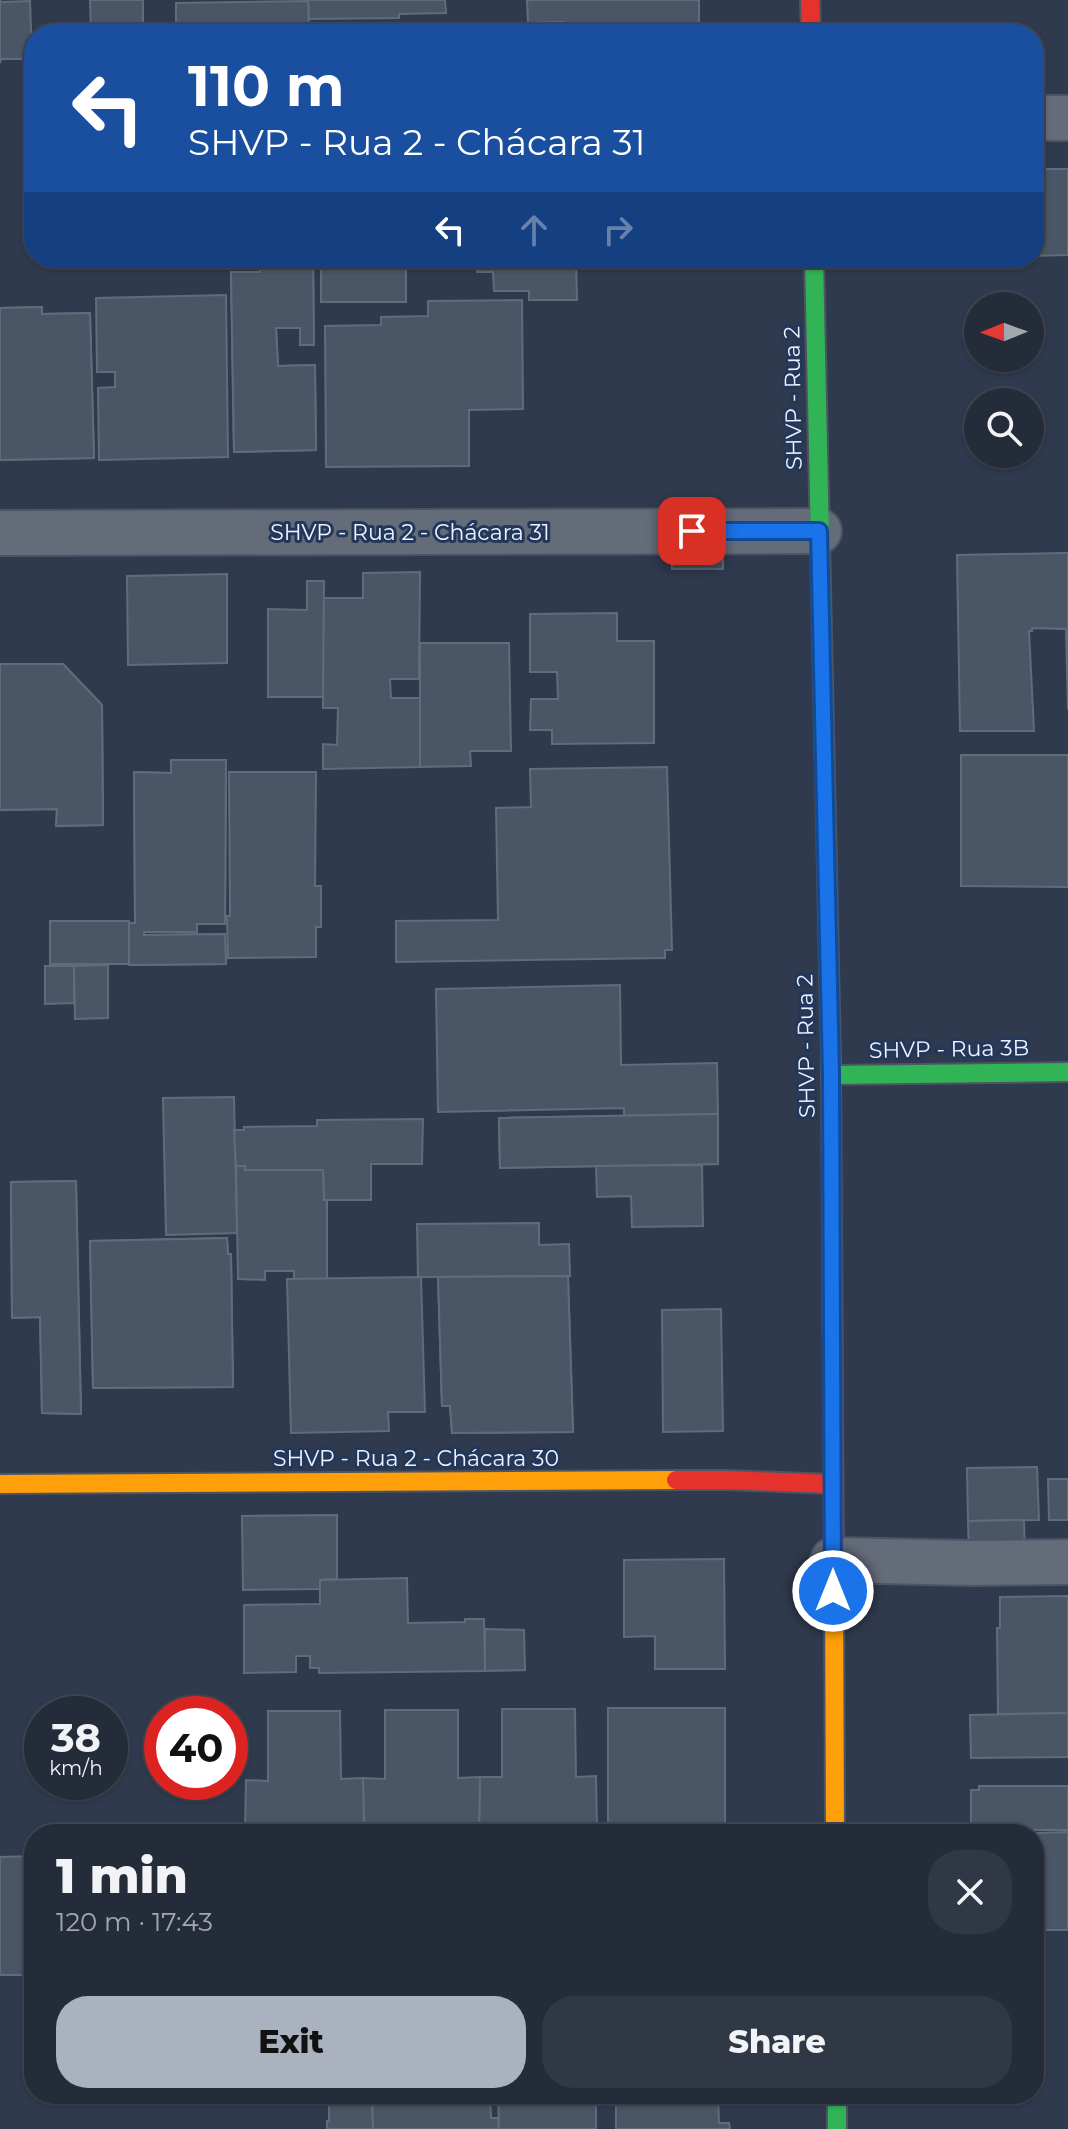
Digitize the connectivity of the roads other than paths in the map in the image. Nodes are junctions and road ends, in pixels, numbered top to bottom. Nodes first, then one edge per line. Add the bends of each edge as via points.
1 (810, 0) edge
2 (811, 24) edge
3 (1044, 118) edge
4 (1068, 118) edge
5 (814, 268) edge
6 (819, 531) junction
7 (0, 533) edge
8 (1068, 1072) edge
9 (831, 1075) junction
10 (0, 1484) edge
11 (833, 1484) junction
12 (833, 1560) junction
13 (1068, 1562) edge
14 (835, 1824) edge
15 (837, 2104) edge
16 (837, 2129) edge

1 - 2 street
3 - 4 street
5 - 6 street, SHVP - Rua 2
6 - 7 street, SHVP - Rua 2 - Chácara 31
6 - 9 street, SHVP - Rua 2
8 - 9 street, SHVP - Rua 3B
9 - 11 street, SHVP - Rua 2
10 - 11 street, SHVP - Rua 2 - Chácara 30
11 - 12 street, SHVP - Rua 2
12 - 13 street
12 - 14 street, SHVP - Rua 2
15 - 16 street

